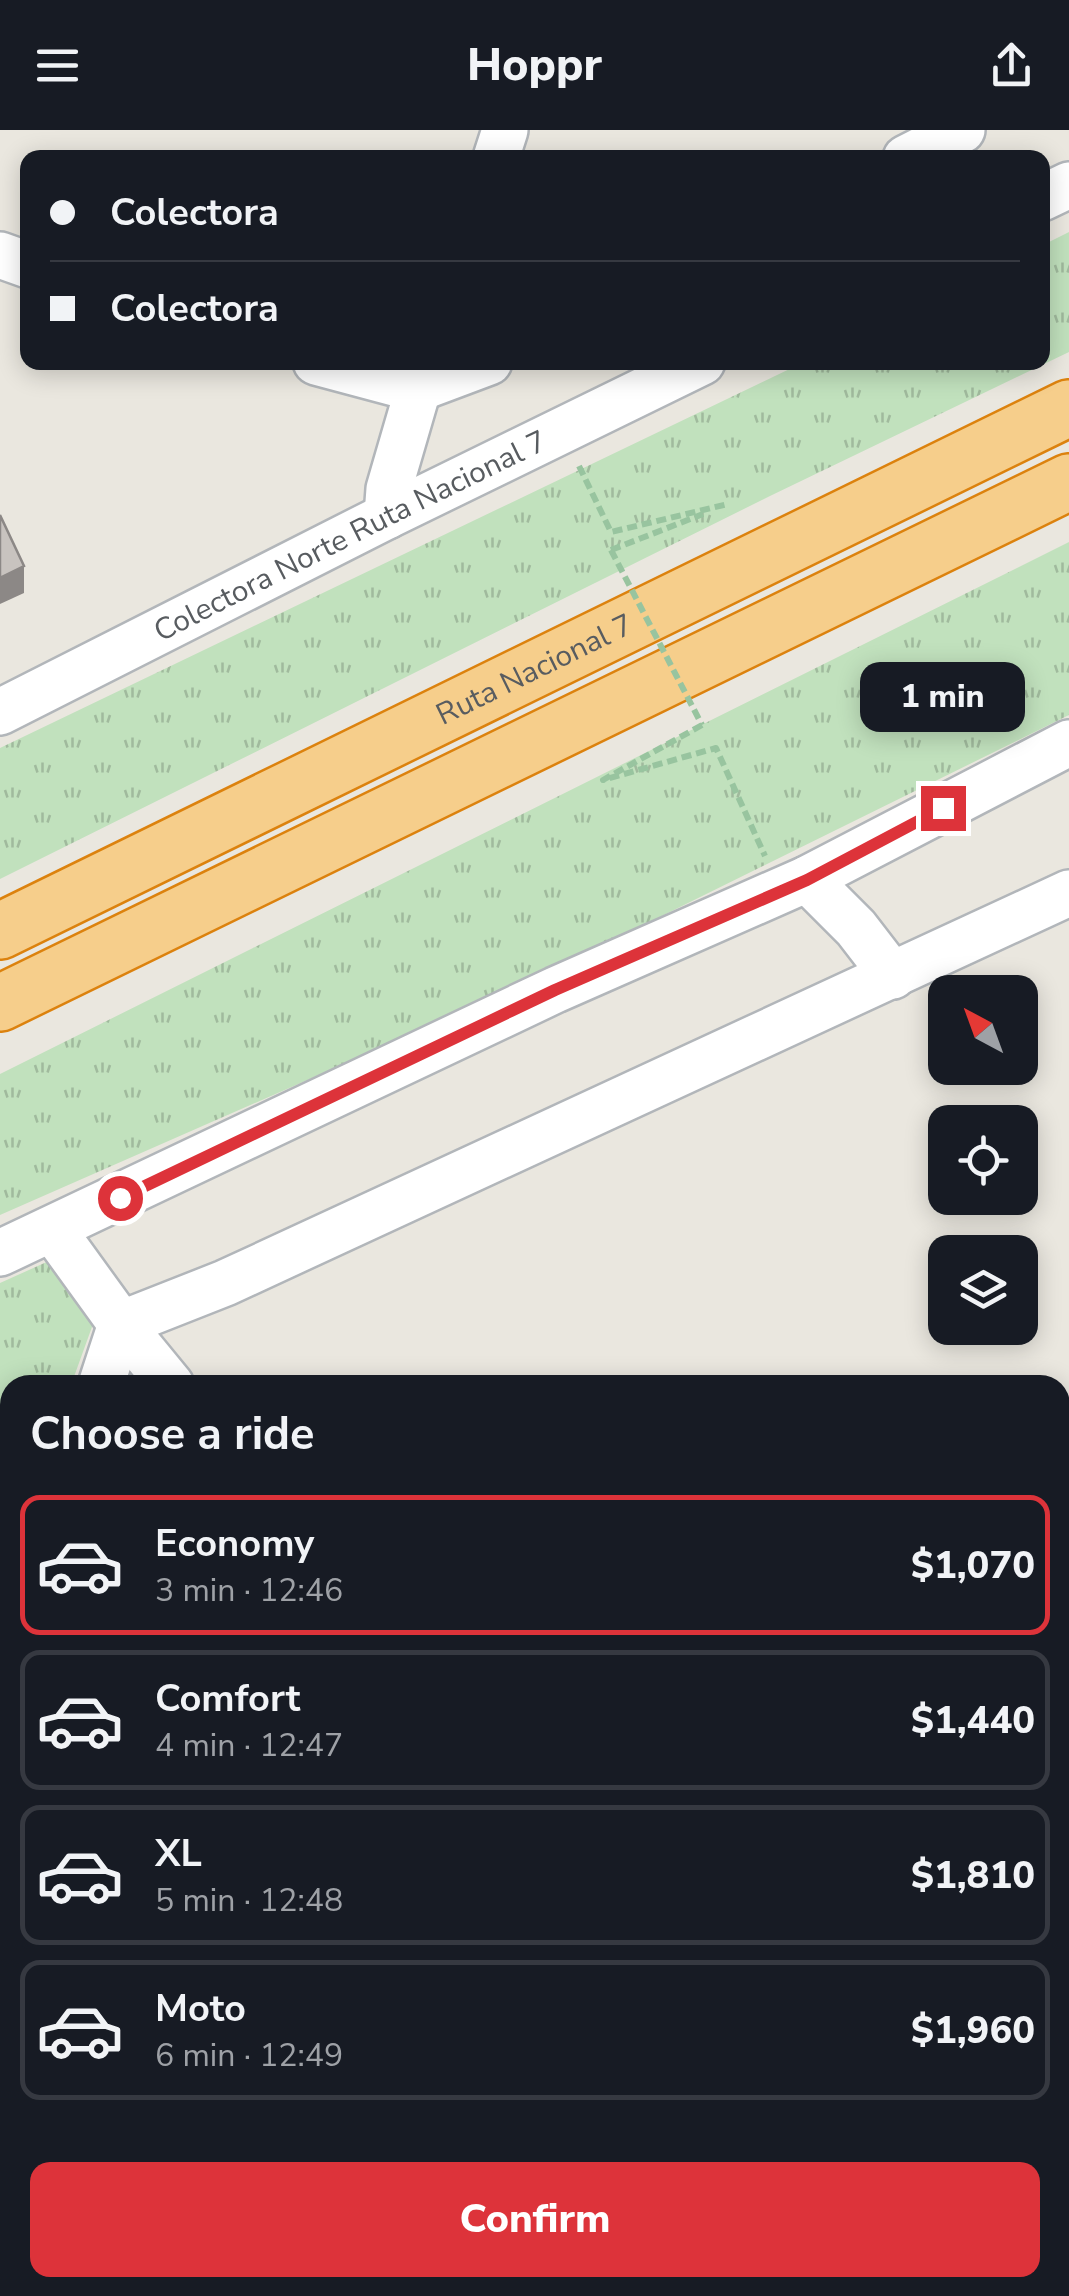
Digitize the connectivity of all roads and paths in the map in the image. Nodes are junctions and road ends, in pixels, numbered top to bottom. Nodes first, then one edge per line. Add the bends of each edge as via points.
1 (962, 130) edge
2 (922, 150) edge
3 (377, 370) edge
4 (450, 370) edge
5 (686, 370) edge
6 (422, 376) edge
7 (1069, 408) edge
8 (562, 430) junction
9 (1069, 482) edge
10 (387, 516) junction
11 (0, 712) edge
12 (1069, 743) edge
13 (807, 880) junction
14 (1069, 893) edge
15 (0, 932) edge
16 (893, 976) junction
17 (0, 1004) edge
18 (54, 1230) junction
19 (0, 1253) edge
20 (120, 1324) junction
21 (104, 1375) edge
22 (163, 1375) edge

1 - 2 street
3 - 6 street
4 - 6 street
5 - 8 street, Colectora Norte Ruta Nacional 7
6 - 10 street
7 - 15 highway, Ruta Nacional 7
8 - 10 street, Colectora Norte Ruta Nacional 7
8 - 13 path, bridge via 611,532 728,504 611,550 702,725 603,780 716,748 772,872
9 - 17 highway
10 - 11 street, Colectora Norte Ruta Nacional 7
12 - 13 street
13 - 16 street
13 - 18 street via 555,990
14 - 16 street
16 - 20 street via 225,1284
18 - 19 street
18 - 20 street
20 - 21 street
20 - 22 street

